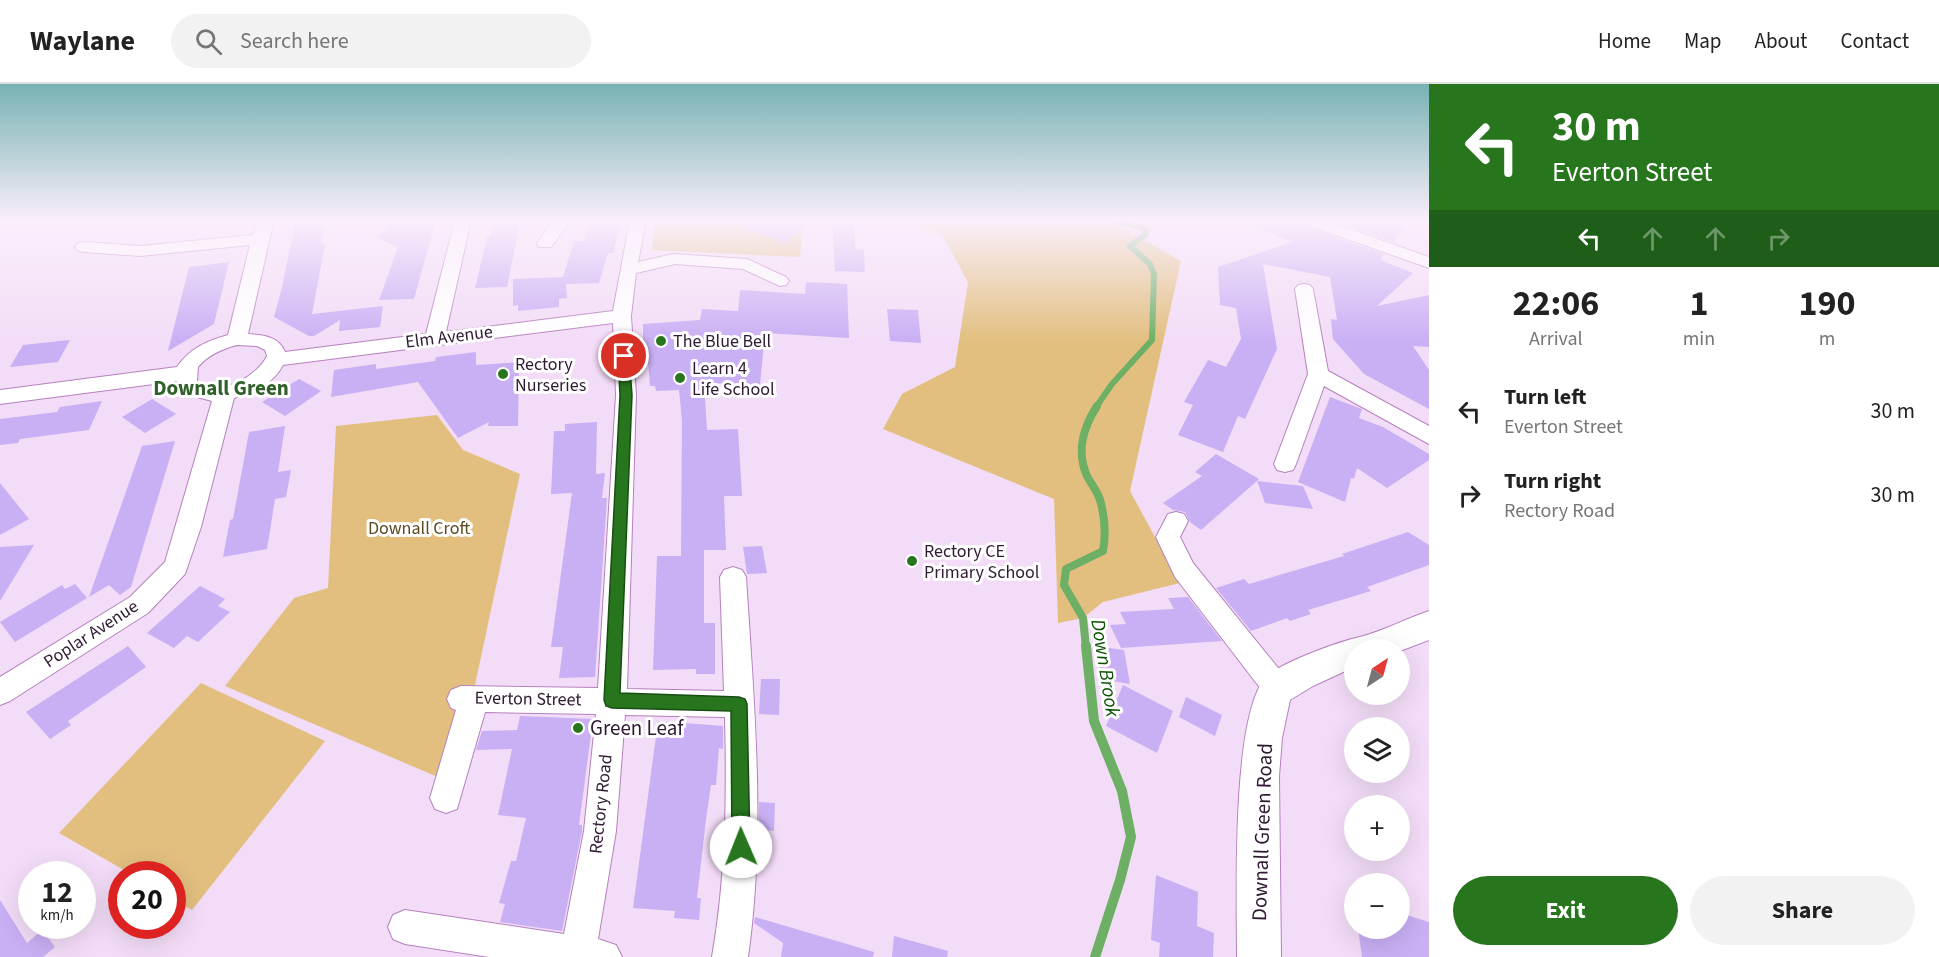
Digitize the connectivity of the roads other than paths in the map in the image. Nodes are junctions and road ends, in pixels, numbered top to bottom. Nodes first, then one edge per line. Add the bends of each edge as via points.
1 (255, 261) edge
2 (453, 261) edge
3 (630, 261) edge
4 (628, 269) junction
5 (780, 281) dead end
6 (1304, 289) dead end
7 (622, 316) junction
8 (237, 339) junction
9 (435, 339) junction
10 (277, 359) junction
11 (184, 373) junction
12 (1318, 374) junction
13 (225, 393) junction
14 (0, 397) edge
15 (1429, 436) edge
16 (1285, 464) dead end
17 (1176, 521) dead end
18 (733, 577) dead end
19 (1429, 625) edge
20 (1392, 639) edge
21 (1344, 656) edge
22 (0, 692) edge
23 (1273, 698) junction
24 (612, 700) junction
25 (739, 704) junction
26 (446, 798) dead end
27 (405, 927) dead end
28 (587, 955) edge
29 (730, 957) edge
30 (1259, 957) edge

1 - 8 street
2 - 9 street
3 - 4 street, Rectory Road
4 - 5 street via 747,264
4 - 7 street, Rectory Road
6 - 12 street
7 - 9 street, Elm Avenue
7 - 24 street, Rectory Road via 619,356 626,395
8 - 10 street via 262,340 276,351
8 - 11 street via 202,352
9 - 10 street, Elm Avenue
10 - 13 street via 273,368 254,384
11 - 13 street via 189,388 210,394
11 - 14 street
12 - 15 street
12 - 16 street
13 - 22 street, Poplar Avenue via 176,567 139,605
17 - 23 street via 1168,537 1184,570
18 - 25 street
19 - 20 main road
21 - 23 main road via 1323,664
23 - 30 main road, Downall Green Road via 1263,742
24 - 25 street, Everton Street
24 - 26 street, Everton Street via 467,699
24 - 28 street, Rectory Road
25 - 29 street via 741,847
27 - 28 street

